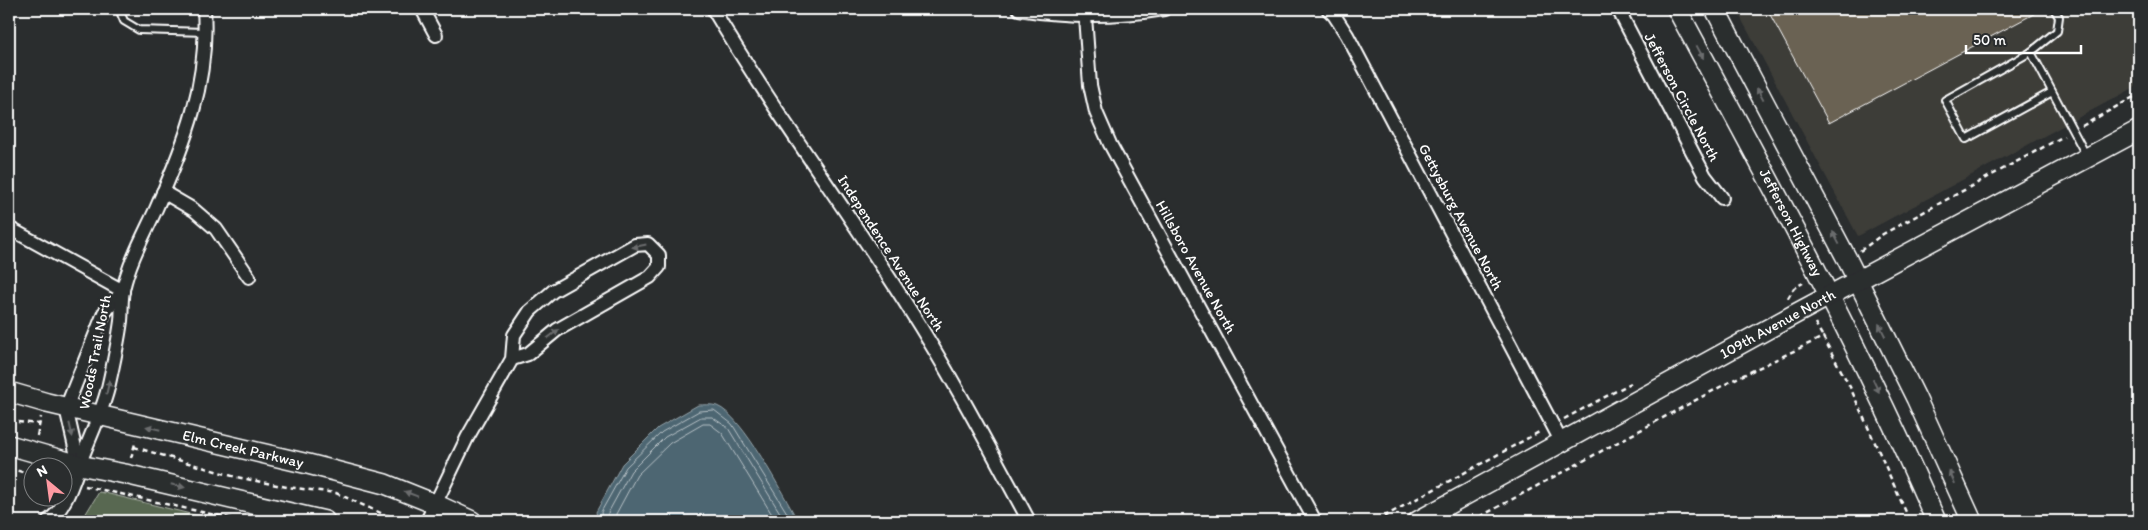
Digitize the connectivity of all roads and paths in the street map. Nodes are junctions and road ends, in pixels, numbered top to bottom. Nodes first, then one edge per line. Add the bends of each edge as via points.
1 (119, 9) edge
2 (204, 9) edge
3 (422, 9) edge
4 (713, 9) edge
5 (1019, 9) edge
6 (1164, 9) edge
7 (1328, 9) edge
8 (1618, 9) edge
9 (1677, 9) edge
10 (1715, 9) edge
11 (2054, 9) edge
12 (2137, 9) edge
13 (2139, 13) edge
14 (1085, 16) junction
15 (205, 32) junction
16 (436, 35) dead end
17 (2031, 52) junction
18 (2052, 92) junction
19 (2139, 94) edge
20 (2139, 130) edge
21 (2073, 131) junction
22 (2088, 158) junction
23 (163, 192) junction
24 (1722, 198) dead end
25 (9, 228) edge
26 (1859, 252) dead end
27 (249, 277) dead end
28 (1858, 281) junction
29 (1794, 288) dead end
30 (123, 291) junction
31 (1831, 296) junction
32 (1782, 301) dead end
33 (1816, 325) dead end
34 (1823, 337) junction
35 (512, 359) junction
36 (1638, 379) dead end
37 (9, 392) edge
38 (66, 408) junction
39 (100, 416) junction
40 (9, 421) edge
41 (39, 424) dead end
42 (1552, 425) junction
43 (1562, 443) junction
44 (9, 445) edge
45 (134, 447) dead end
46 (9, 468) edge
47 (22, 472) edge
48 (76, 474) junction
49 (435, 504) junction
50 (385, 515) junction
51 (48, 521) edge
52 (242, 521) edge
53 (324, 521) edge
54 (383, 521) edge
55 (415, 521) edge
56 (427, 521) edge
57 (472, 521) edge
58 (1029, 521) edge
59 (1315, 521) edge
60 (1376, 521) edge
61 (1418, 521) edge
62 (1472, 521) edge
63 (1910, 521) edge
64 (1936, 521) edge
65 (1972, 521) edge

1 - 15 lane via 124,21 139,30
2 - 15 street, Woods Trail North
3 - 16 street
4 - 58 street, Independence Avenue North via 913,314
5 - 14 street
6 - 14 street via 1137,14
7 - 42 street, Gettysburg Avenue North via 1347,35
8 - 24 street, Jefferson Circle North via 1705,176
9 -> 31 street, Jefferson Highway
28 -> 10 street, Jefferson Highway
11 - 17 lane via 2059,17 2057,31
12 - 13 lane
14 - 59 street, Hillsboro Avenue North via 1090,86 1096,112 1110,144
15 - 23 street, Woods Trail North via 191,124
17 - 18 lane
17 - 18 lane via 1945,100 1966,138
18 - 21 lane
19 - 21 path
20 - 22 street, 109th Avenue North
21 - 22 lane
21 - 26 path via 1883,234
22 - 28 street, 109th Avenue North
23 - 27 street via 194,210 216,229
23 - 30 street, Woods Trail North
25 - 30 street
28 - 31 street, 109th Avenue North
65 -> 28 street, Jefferson Highway
29 - 32 path
30 - 38 street, Woods Trail North via 104,313
39 -> 30 street, Woods Trail North via 121,320
31 - 43 street, 109th Avenue North
31 -> 64 street, Jefferson Highway via 1898,433
33 - 34 path
34 - 62 path via 1733,380
34 - 63 path via 1850,387
35 -> 35 street via 528,354 558,330 650,277 659,268 659,254 648,244 635,245 553,291 530,311 514,335
35 - 49 street via 467,438
36 - 42 path
37 - 38 street, Elm Creek Parkway
38 - 39 street, Elm Creek Parkway
38 -> 48 street, Woods Trail North
39 - 48 street, Woods Trail North
49 -> 39 street, Elm Creek Parkway via 385,484
40 - 41 path
42 - 43 street, Gettysburg Avenue North
42 - 60 path
43 - 61 street, 109th Avenue North
44 - 48 street
45 - 50 path via 236,477 336,493
46 - 47 path
48 - 51 street via 54,517
48 - 52 path
48 -> 53 street via 134,476
49 - 56 street
49 - 57 street, Elm Creek Parkway
50 - 54 path
50 - 55 path

